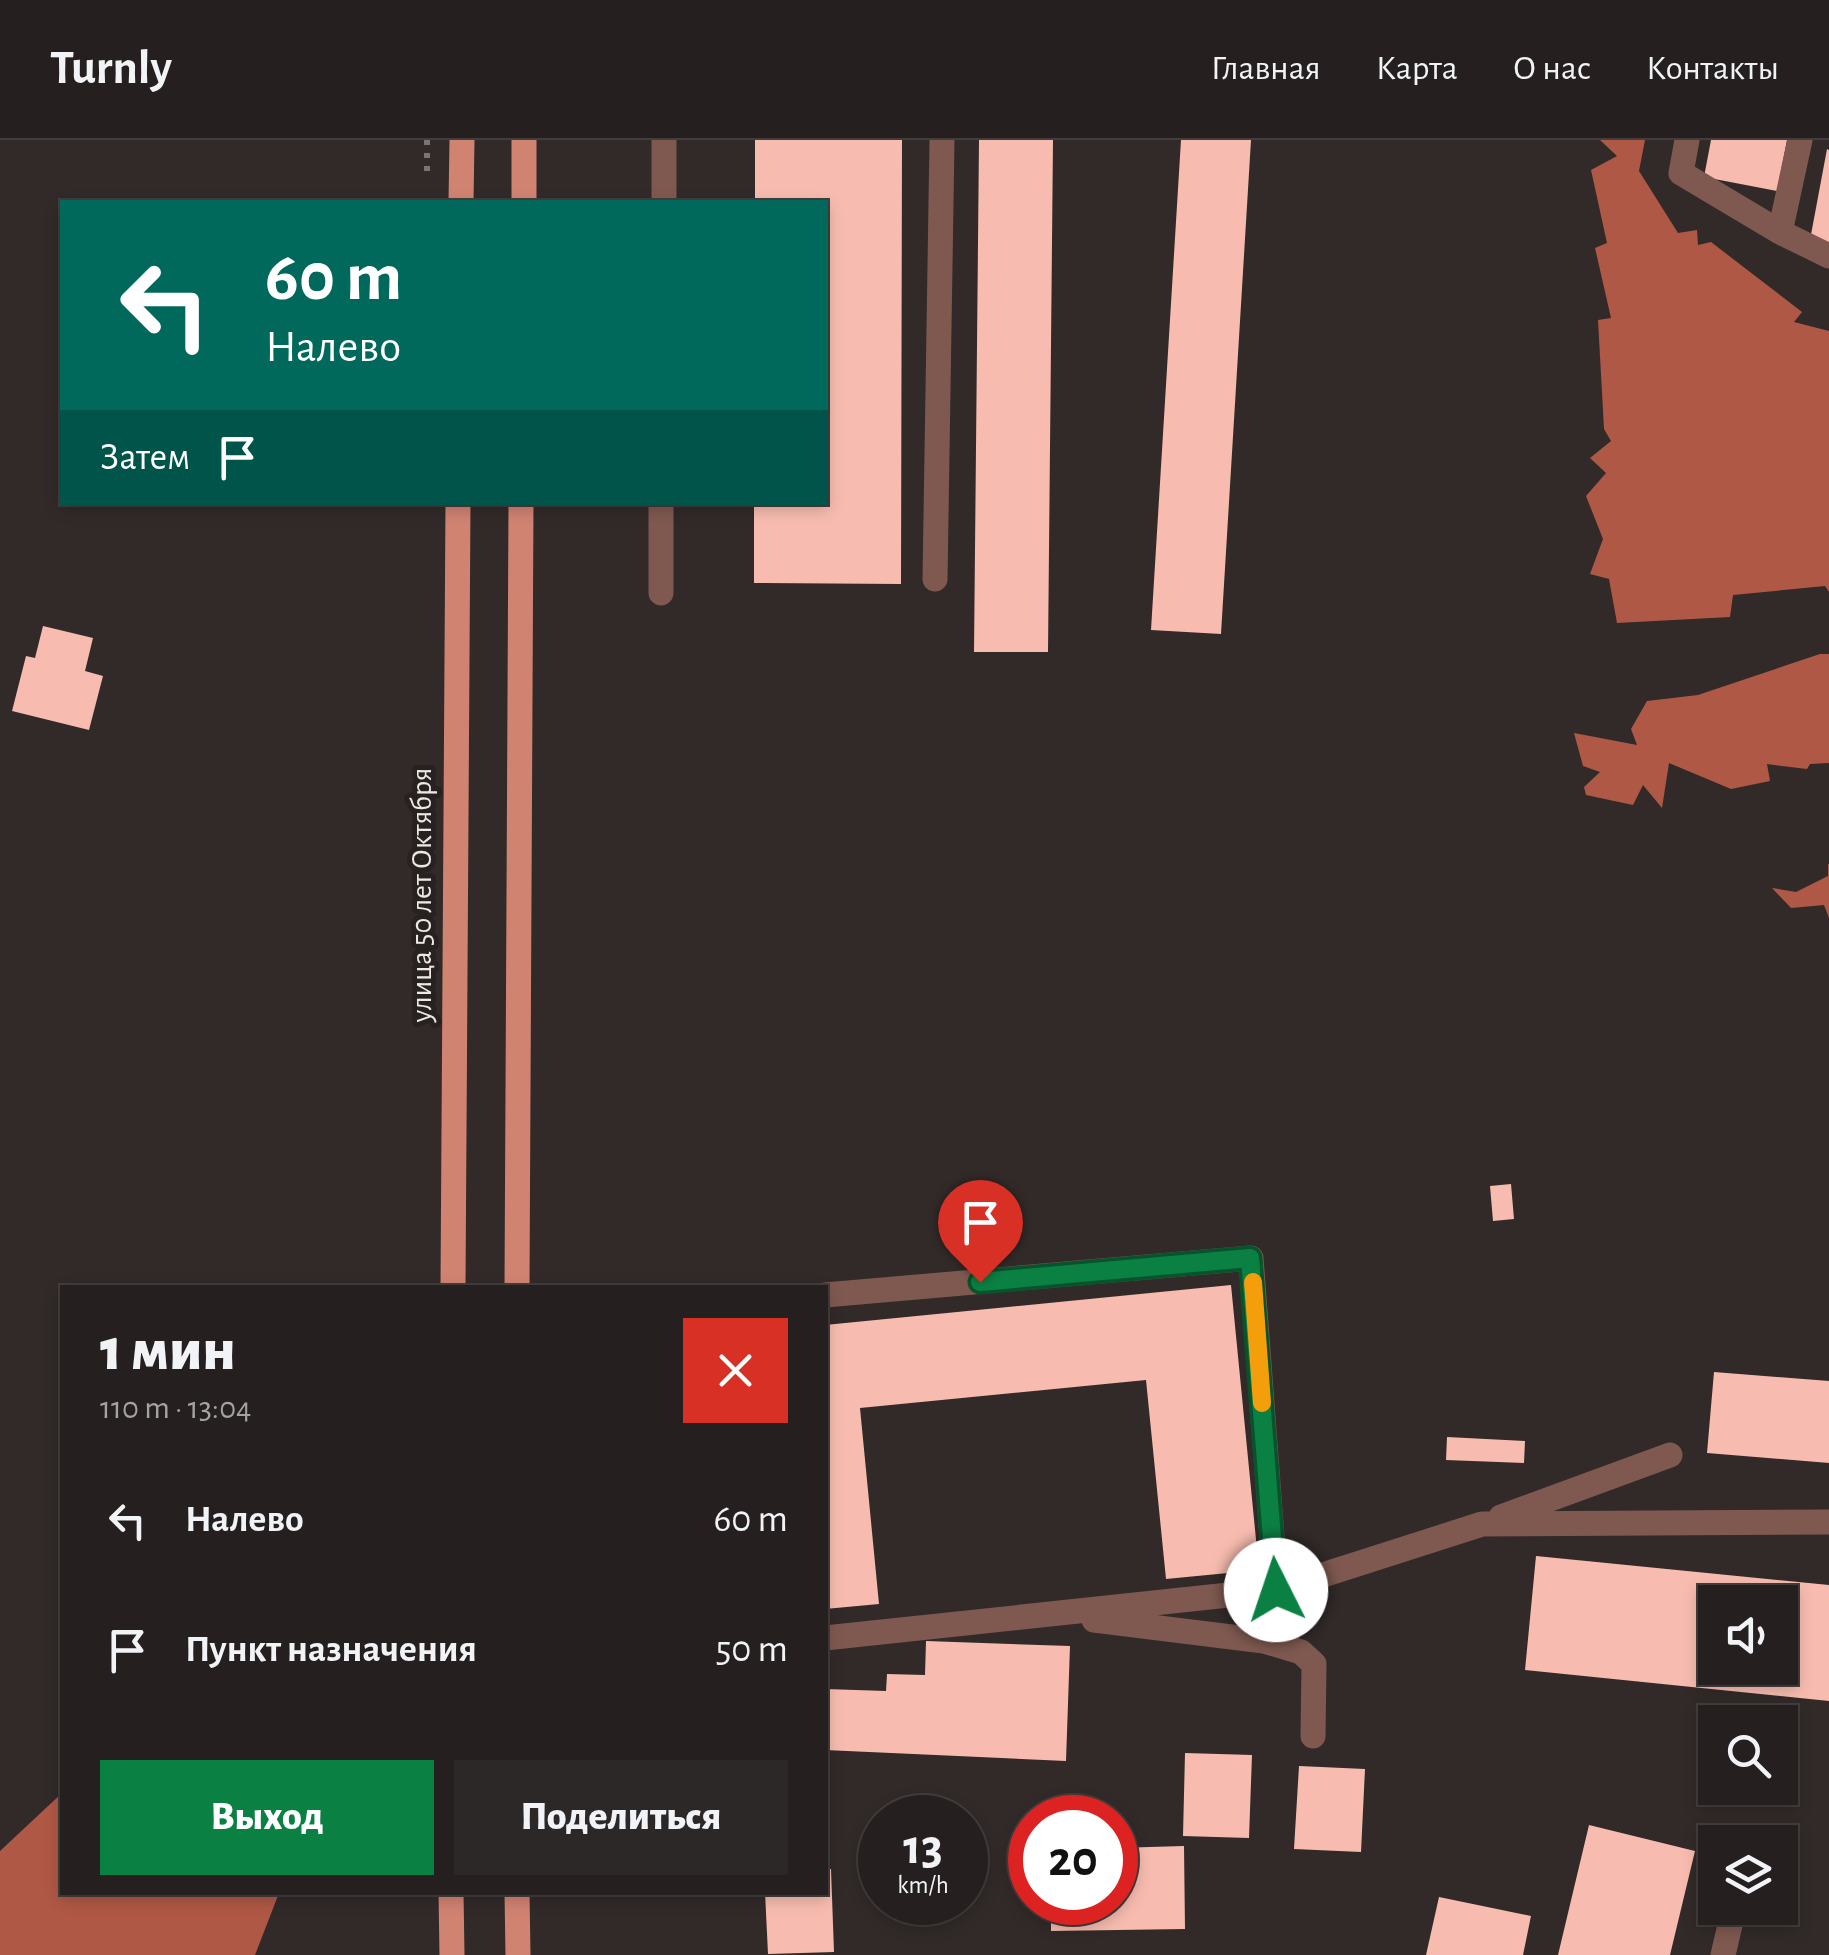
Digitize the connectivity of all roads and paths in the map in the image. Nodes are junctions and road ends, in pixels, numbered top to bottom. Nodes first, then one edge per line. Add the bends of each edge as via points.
1 (462, 140) edge
2 (524, 140) edge
3 (664, 140) edge
4 (942, 140) edge
5 (1688, 140) edge
6 (1800, 140) edge
7 (461, 200) edge
8 (524, 200) edge
9 (664, 200) edge
10 (1780, 232) junction
11 (1829, 256) edge
12 (458, 505) edge
13 (522, 505) edge
14 (662, 505) edge
15 (934, 580) dead end
16 (661, 593) dead end
17 (452, 1285) edge
18 (517, 1285) edge
19 (828, 1296) edge
20 (1670, 1455) dead end
21 (1829, 1522) edge
22 (1482, 1524) junction
23 (1276, 1590) junction
24 (1049, 1614) junction
25 (828, 1638) edge
26 (1313, 1736) dead end
27 (451, 1895) edge
28 (517, 1895) edge
29 (1730, 1925) edge
30 (452, 1955) edge
31 (518, 1955) edge
32 (1723, 1955) edge

1 - 7 main road
2 - 8 main road
3 - 9 lane
4 - 15 lane
5 - 10 lane via 1681,173
6 - 10 lane
10 - 11 lane
12 - 17 main road, улица 50 лет Октября
13 - 18 main road
14 - 16 lane
19 - 23 lane via 1250,1258
20 - 22 lane
21 - 22 lane
22 - 23 lane
23 - 24 lane
24 - 25 lane
24 - 26 lane via 1264,1641 1300,1652 1314,1664
27 - 30 main road
28 - 31 main road
29 - 32 lane

